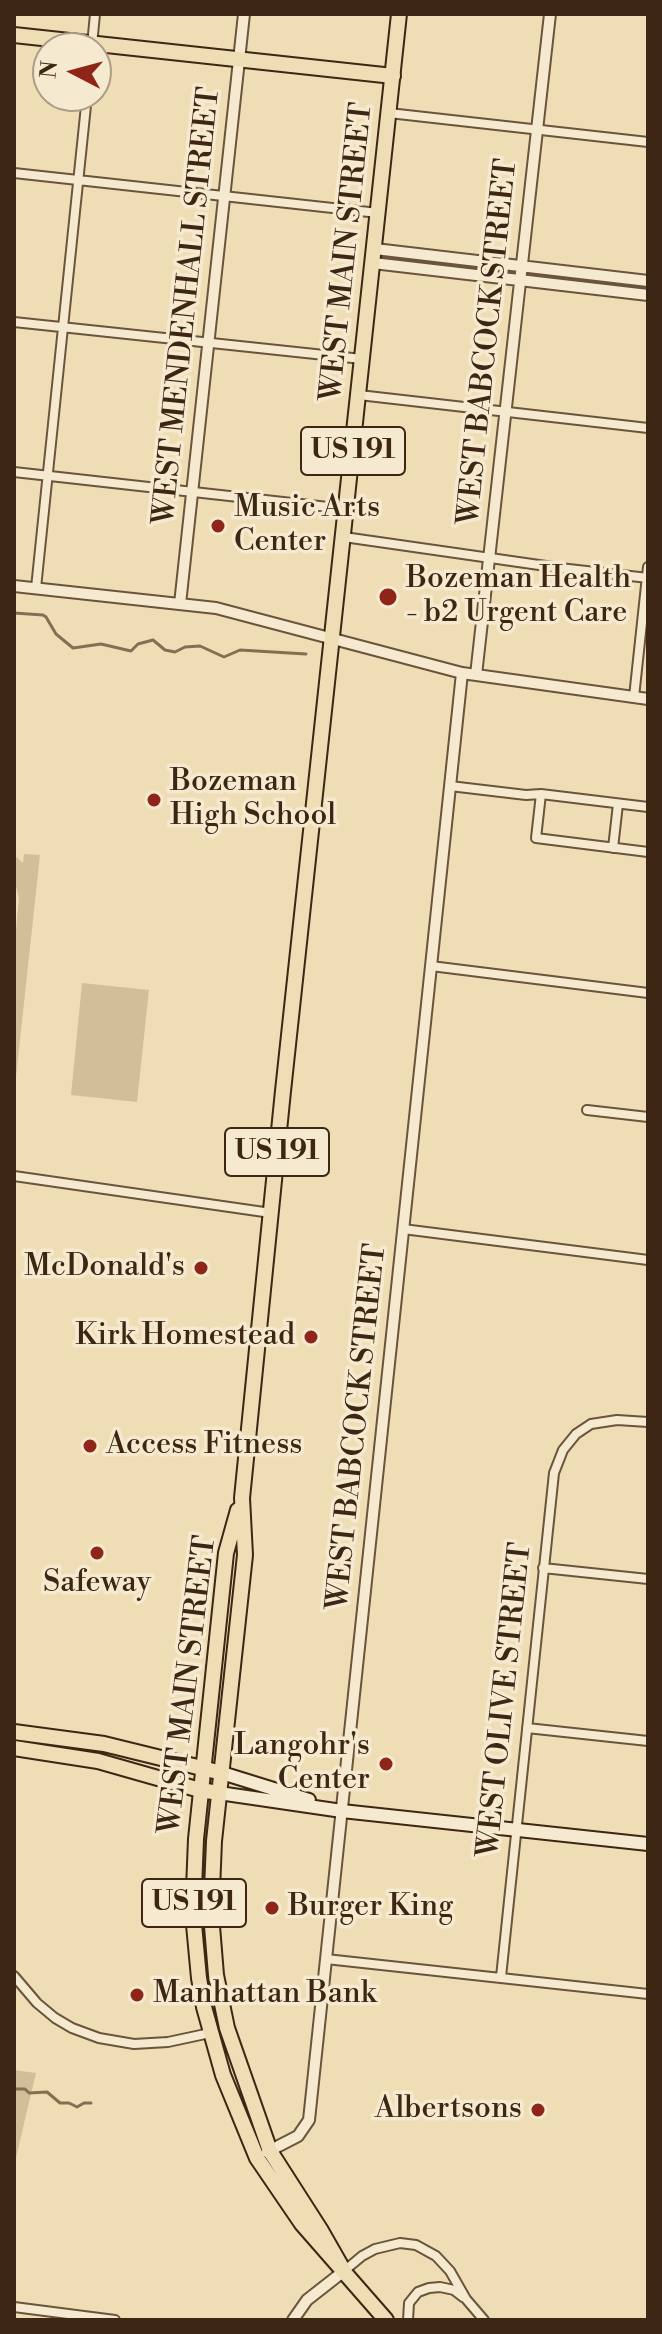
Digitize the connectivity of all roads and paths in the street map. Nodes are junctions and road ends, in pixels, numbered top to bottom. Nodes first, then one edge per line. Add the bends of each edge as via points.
1 (244, 14) edge
2 (399, 14) edge
3 (550, 14) edge
4 (112, 48) edge
5 (239, 60) junction
6 (393, 76) junction
7 (85, 112) edge
8 (389, 113) junction
9 (537, 129) junction
10 (648, 142) edge
11 (14, 173) edge
12 (79, 180) junction
13 (224, 195) junction
14 (379, 213) junction
15 (374, 256) junction
16 (522, 265) junction
17 (520, 280) junction
18 (648, 281) edge
19 (648, 295) edge
20 (14, 322) edge
21 (64, 327) junction
22 (208, 344) junction
23 (363, 359) junction
24 (359, 395) junction
25 (506, 411) junction
26 (648, 428) edge
27 (14, 472) edge
28 (48, 476) junction
29 (192, 492) junction
30 (347, 509) junction
31 (344, 537) junction
32 (490, 557) junction
33 (648, 567) edge
34 (647, 578) edge
35 (14, 586) edge
36 (36, 588) junction
37 (180, 604) junction
38 (332, 639) junction
39 (462, 673) junction
40 (476, 675) junction
41 (634, 697) junction
42 (648, 699) edge
43 (450, 786) junction
44 (541, 794) junction
45 (618, 804) junction
46 (648, 807) edge
47 (613, 848) junction
48 (648, 852) edge
49 (431, 966) junction
50 (648, 993) edge
51 (587, 1110) dead end
52 (648, 1117) edge
53 (14, 1176) edge
54 (271, 1213) junction
55 (403, 1229) junction
56 (648, 1260) edge
57 (648, 1422) edge
58 (242, 1498) junction
59 (543, 1568) junction
60 (648, 1579) edge
61 (527, 1728) junction
62 (14, 1732) edge
63 (648, 1741) edge
64 (14, 1748) edge
65 (203, 1769) junction
66 (222, 1773) junction
67 (200, 1790) junction
68 (219, 1793) junction
69 (342, 1811) junction
70 (516, 1829) junction
71 (648, 1844) edge
72 (326, 1959) junction
73 (14, 1976) edge
74 (501, 1977) junction
75 (648, 1994) edge
76 (210, 2033) junction
77 (264, 2154) junction
78 (344, 2271) junction
79 (466, 2299) junction
80 (14, 2307) edge
81 (115, 2320) edge
82 (293, 2320) edge
83 (386, 2320) edge
84 (408, 2320) edge
85 (484, 2320) edge

1 - 5 street, WEST MENDENHALL STREET
2 - 6 main road, WEST MAIN STREET
3 - 9 street, WEST BABCOCK STREET
4 - 5 main road
5 - 6 main road
5 - 13 street, WEST MENDENHALL STREET
6 - 8 main road, WEST MAIN STREET / US 191
7 - 12 street
8 - 9 street
8 - 14 main road, WEST MAIN STREET / US 191
9 - 10 street
9 - 16 street, WEST BABCOCK STREET
11 - 12 street
12 - 13 street
12 - 21 street
13 - 14 street
13 - 22 street, WEST MENDENHALL STREET
14 - 15 main road, WEST MAIN STREET / US 191
15 - 16 street
15 - 17 street
15 - 23 main road, WEST MAIN STREET / US 191
16 - 17 street, WEST BABCOCK STREET
16 - 18 street
17 - 19 street
17 - 25 street, WEST BABCOCK STREET
20 - 21 street
21 - 22 street
21 - 28 street
22 - 23 street
22 - 29 street, WEST MENDENHALL STREET
23 - 24 main road, WEST MAIN STREET / US 191
24 - 25 street
24 - 30 main road, WEST MAIN STREET / US 191
25 - 26 street
25 - 32 street, WEST BABCOCK STREET
27 - 28 street
28 - 29 street
28 - 36 street
29 - 30 street
29 - 37 street, WEST MENDENHALL STREET
30 - 31 main road, WEST MAIN STREET / US 191
31 - 32 street
31 - 38 main road, WEST MAIN STREET / US 191
32 - 34 street
32 - 40 street, WEST BABCOCK STREET
33 - 34 street
34 - 41 street
35 - 36 street
36 - 37 street
37 - 38 street via 242,613
38 - 39 street
38 - 54 main road, WEST MAIN STREET / US 191
39 - 40 street
39 - 43 street, WEST BABCOCK STREET
40 - 41 street
41 - 42 street
43 - 44 street
43 - 49 street, WEST BABCOCK STREET
44 - 45 street
44 - 47 street via 536,838
45 - 46 street
45 - 47 street
47 - 48 street
49 - 50 street
49 - 55 street, WEST BABCOCK STREET
51 - 52 street
53 - 54 street
54 - 58 main road, WEST MAIN STREET / US 191
55 - 56 street
55 - 69 street, WEST BABCOCK STREET
57 - 59 street, WEST OLIVE STREET via 591,1424 563,1450 554,1473
58 - 65 main road, WEST MAIN STREET / US 191 via 226,1553
58 - 66 main road, WEST MAIN STREET / US 191 via 245,1555
59 - 60 street
59 - 61 street, WEST OLIVE STREET
61 - 63 street
61 - 70 street, WEST OLIVE STREET
62 - 65 main road via 104,1744
64 - 67 main road via 98,1761
65 - 66 main road
65 - 67 main road, WEST MAIN STREET / US 191
66 - 68 main road, WEST MAIN STREET / US 191
66 - 69 main road
67 - 68 main road
67 - 76 main road, WEST MAIN STREET / US 191 via 193,1914
68 - 69 main road
68 - 77 main road, WEST MAIN STREET / US 191 via 211,1914 216,1975
69 - 70 main road
69 - 72 street, WEST BABCOCK STREET
70 - 71 main road
70 - 74 street, WEST OLIVE STREET
72 - 74 street
72 - 77 street, WEST BABCOCK STREET via 309,2120 298,2136
73 - 76 street via 55,2018 99,2038 134,2044
74 - 75 street
76 - 77 main road, WEST MAIN STREET / US 191 via 223,2075
77 - 78 main road, WEST MAIN STREET / US 191 via 302,2224
78 - 79 street via 375,2249 416,2245 450,2271
78 - 82 street via 307,2300
78 - 83 main road, WEST MAIN STREET / US 191
79 - 84 street via 454,2290 429,2288 409,2303
79 - 85 street
80 - 81 street

